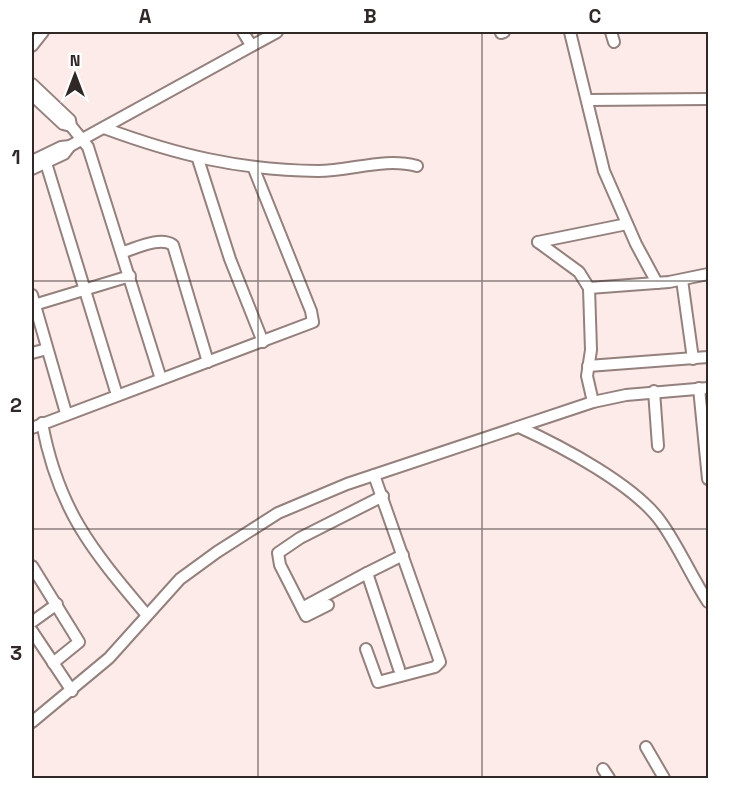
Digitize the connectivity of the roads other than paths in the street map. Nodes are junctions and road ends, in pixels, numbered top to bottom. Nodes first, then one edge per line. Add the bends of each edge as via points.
1 (43, 32) edge
2 (243, 32) edge
3 (277, 32) edge
4 (570, 32) edge
5 (32, 46) edge
6 (248, 46) junction
7 (32, 84) edge
8 (32, 95) edge
9 (708, 99) edge
10 (588, 100) junction
11 (71, 126) junction
12 (104, 128) junction
13 (83, 139) junction
14 (70, 146) junction
15 (198, 159) junction
16 (32, 161) edge
17 (46, 163) junction
18 (417, 166) dead end
19 (32, 169) edge
20 (254, 169) junction
21 (627, 224) junction
22 (123, 252) junction
23 (708, 274) edge
24 (130, 276) junction
25 (682, 280) junction
26 (657, 284) junction
27 (589, 288) junction
28 (85, 290) junction
29 (33, 300) edge
30 (263, 342) junction
31 (47, 349) junction
32 (32, 353) edge
33 (708, 357) edge
34 (693, 359) junction
35 (208, 362) junction
36 (588, 366) junction
37 (161, 379) junction
38 (704, 388) edge
39 (654, 391) junction
40 (117, 395) junction
41 (591, 403) junction
42 (66, 413) junction
43 (37, 426) edge
44 (519, 427) junction
45 (658, 446) dead end
46 (374, 475) junction
47 (708, 479) edge
48 (383, 496) junction
49 (402, 555) junction
50 (32, 566) edge
51 (367, 573) junction
52 (708, 602) edge
53 (57, 604) junction
54 (328, 605) dead end
55 (302, 608) junction
56 (147, 614) junction
57 (32, 622) edge
58 (32, 631) edge
59 (366, 649) dead end
60 (53, 663) junction
61 (399, 669) dead end
62 (72, 691) junction
63 (33, 718) edge
64 (646, 747) dead end
65 (664, 778) edge

1 - 5 street
2 - 6 street
3 - 6 street
4 - 10 street
6 - 12 street
7 - 11 street via 70,120
8 - 11 street via 63,124
9 - 10 street
10 - 21 street via 599,154
11 - 13 street
12 - 13 street
12 - 15 street
13 - 14 street
13 - 22 street
14 - 16 street
14 - 17 street via 64,154
15 - 20 street
15 - 30 street via 227,250
17 - 19 street
17 - 28 street
18 - 20 street via 397,162 328,171
20 - 30 street via 313,316 308,325
21 - 26 street
21 - 27 street via 538,242 579,272
22 - 24 street
22 - 35 street via 167,241 173,245
23 - 25 street
24 - 28 street
24 - 37 street
25 - 26 street
25 - 34 street
26 - 27 street
27 - 36 street
28 - 29 street
28 - 40 street
29 - 31 street
30 - 35 street
31 - 32 street
31 - 42 street
33 - 34 street
34 - 36 street
35 - 37 street
36 - 41 street
37 - 40 street
38 - 39 street
38 - 47 street
39 - 41 street
39 - 45 street
40 - 42 street
41 - 44 street
42 - 43 street
43 - 56 street via 75,522
44 - 46 street
44 - 52 street via 616,482 646,504 666,529
46 - 48 street
46 - 56 street via 314,497 249,530 180,579
48 - 49 street
48 - 55 street via 278,553
49 - 51 street
49 - 59 street via 440,662 435,667 378,682
50 - 53 street
51 - 55 street
51 - 61 street
53 - 57 street
53 - 60 street via 79,642
54 - 55 street via 306,616
56 - 62 street via 109,658
58 - 60 street
60 - 62 street
62 - 63 street
64 - 65 street

